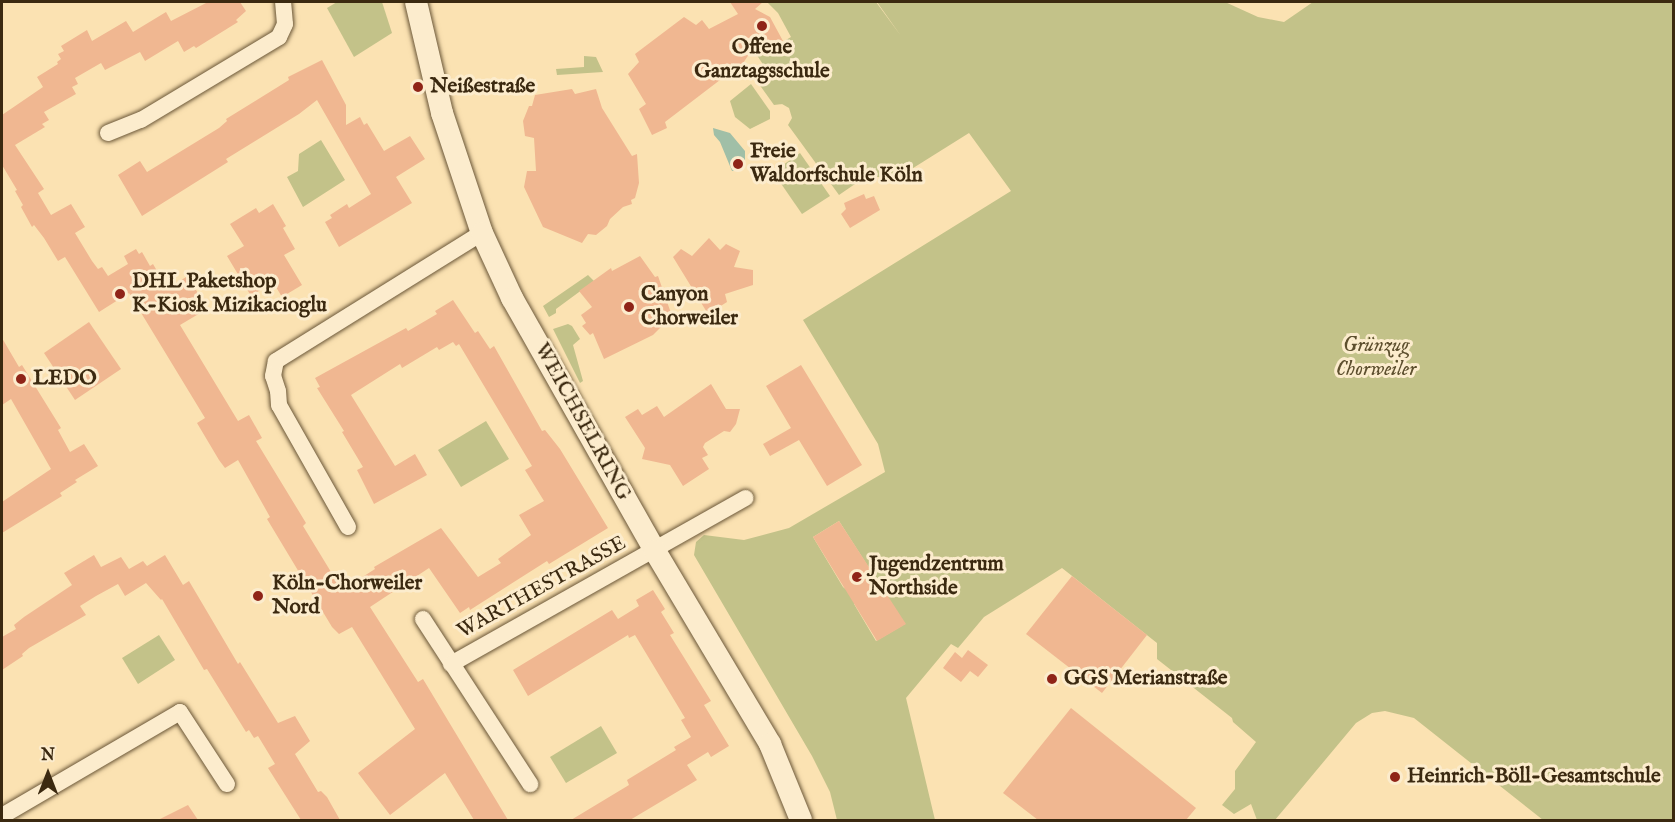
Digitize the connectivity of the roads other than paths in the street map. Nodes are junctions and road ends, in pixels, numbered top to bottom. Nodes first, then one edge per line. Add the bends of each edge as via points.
1 (283, 2) edge
2 (416, 2) edge
3 (108, 133) dead end
4 (482, 232) junction
5 (746, 498) dead end
6 (348, 526) dead end
7 (655, 551) junction
8 (423, 619) dead end
9 (451, 664) junction
10 (227, 784) dead end
11 (530, 784) dead end
12 (2, 816) edge
13 (801, 820) edge

1 - 3 street via 285,24 279,38 141,120
2 - 4 street, WEICHSELRING via 442,113
4 - 6 street via 276,362 273,376 279,405
4 - 7 street, WEICHSELRING via 512,298
5 - 7 street, WARTHESTRASSE
7 - 9 street, WARTHESTRASSE
7 - 13 street, WEICHSELRING via 770,744
8 - 9 street, WARTHESTRASSE
9 - 11 street, WARTHESTRASSE
10 - 12 street via 180,712

